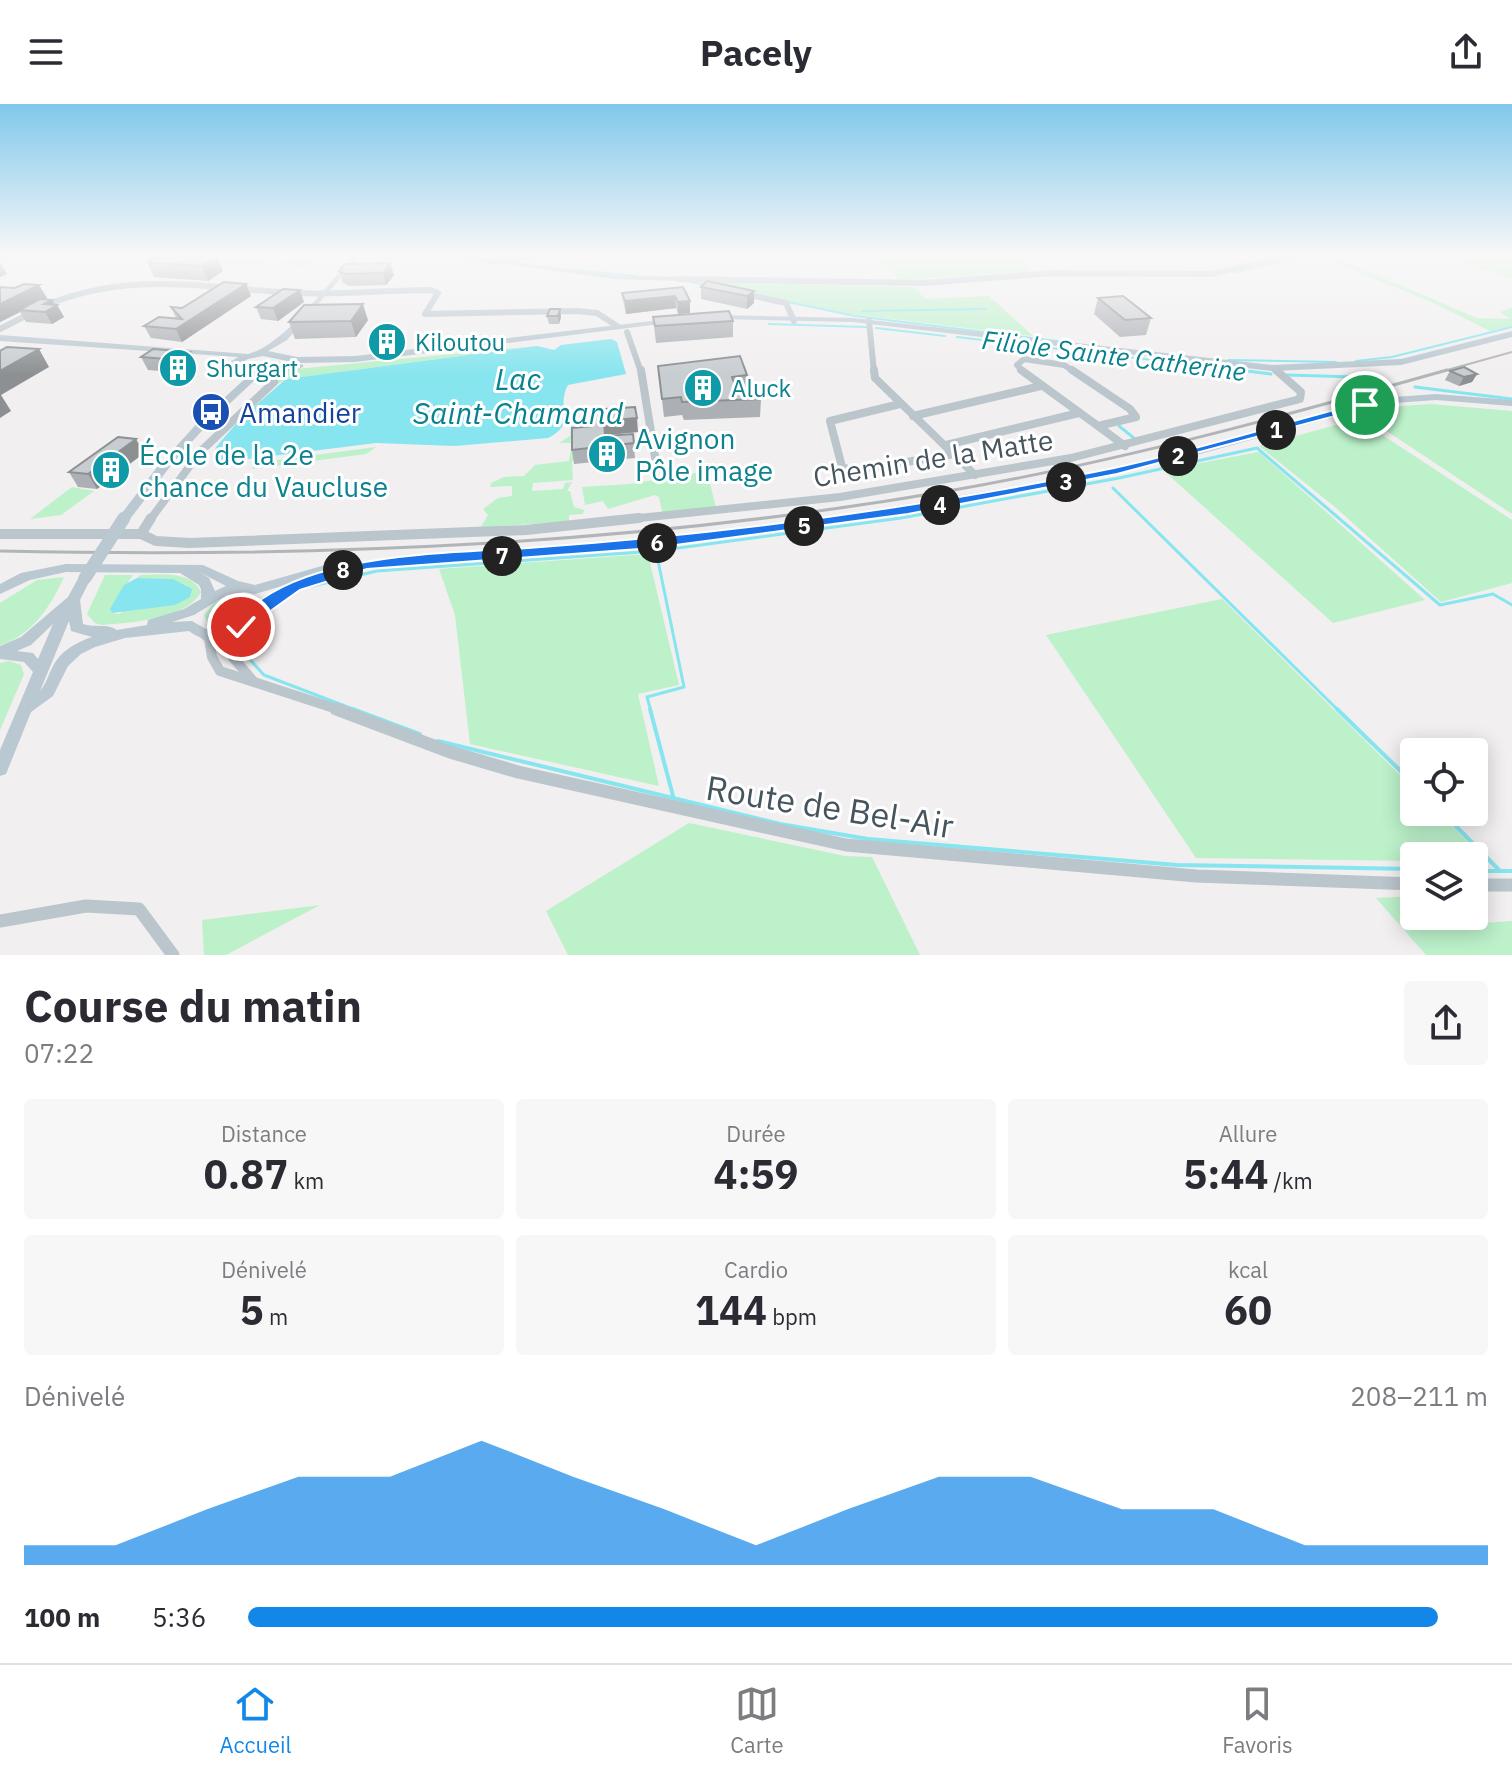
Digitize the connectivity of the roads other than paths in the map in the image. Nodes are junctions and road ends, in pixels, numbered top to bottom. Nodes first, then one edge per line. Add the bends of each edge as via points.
1 (64, 296) edge
2 (322, 296) edge
3 (436, 296) edge
4 (752, 296) edge
5 (794, 318) junction
6 (704, 320) edge
7 (677, 323) edge
8 (869, 323) junction
9 (0, 329) edge
10 (622, 329) junction
11 (1512, 334) edge
12 (284, 338) junction
13 (0, 340) edge
14 (253, 354) junction
15 (281, 356) junction
16 (1273, 368) junction
17 (232, 370) junction
18 (271, 371) junction
19 (255, 375) junction
20 (1041, 386) junction
21 (1512, 403) edge
22 (900, 404) junction
23 (1079, 413) junction
24 (913, 416) junction
25 (205, 421) junction
26 (1098, 426) junction
27 (946, 445) junction
28 (1125, 446) junction
29 (954, 454) junction
30 (655, 457) dead end
31 (975, 475) junction
32 (0, 534) edge
33 (141, 534) junction
34 (366, 564) junction
35 (179, 569) junction
36 (249, 589) junction
37 (0, 590) edge
38 (72, 599) junction
39 (202, 604) junction
40 (263, 606) junction
41 (241, 627) junction
42 (198, 630) junction
43 (0, 654) edge
44 (40, 671) junction
45 (256, 683) junction
46 (27, 707) junction
47 (0, 768) edge
48 (1400, 883) edge
49 (1488, 885) edge
50 (1512, 885) edge
51 (0, 921) edge
52 (173, 955) edge

1 - 9 street
2 - 12 main road
3 - 10 street via 425,314 577,311 597,313
4 - 5 street via 786,303
5 - 6 main road
5 - 8 main road
7 - 10 main road
8 - 16 main road
8 - 22 street via 875,378
10 - 15 main road via 355,359
10 - 18 main road
10 - 30 street via 645,382
11 - 16 main road via 1401,362
12 - 14 main road
12 - 15 main road
13 - 14 main road
13 - 17 main road via 206,359
14 - 15 main road
14 - 17 main road
15 - 18 main road
16 - 28 street, Chemin de la Matte via 1301,392 1300,399
17 - 19 main road
17 - 25 main road via 231,385
18 - 19 main road
18 - 33 street via 274,382 211,437 180,473
19 - 25 main road
20 - 23 street
20 - 24 street
20 - 26 street via 1017,365 1024,359 1064,365 1135,413 1136,417
21 - 34 main road via 1398,398 1083,478 823,523 641,545
22 - 24 street
22 - 29 street via 830,421 842,467 854,471
23 - 26 street
23 - 27 street
24 - 27 street
25 - 38 main road, bridge via 118,526
26 - 28 street
27 - 29 street
28 - 31 street, Chemin de la Matte
29 - 31 street
31 - 33 street, Chemin de la Matte via 751,509 540,529 189,543 156,541
32 - 33 street, Chemin de la Matte
34 - 36 main road
34 - 40 main road via 311,580
35 - 36 main road via 210,571
35 - 37 main road via 54,569
35 - 39 main road via 204,579 208,587
36 - 39 main road
36 - 40 main road via 263,596
38 - 39 main road via 76,627 89,632 154,623
38 - 43 main road via 26,641
38 - 44 main road
39 - 42 main road
40 - 41 main road
41 - 42 main road via 222,633
41 - 45 street via 231,655
42 - 45 street, Route de Bel-Air via 209,638 220,671
42 - 46 main road via 142,631 80,647 64,660 48,692
43 - 44 main road via 28,657
44 - 46 main road
45 - 48 street, Route de Bel-Air via 518,772 846,845 1196,876
46 - 47 main road
49 - 50 street
51 - 52 street via 86,906 139,909

